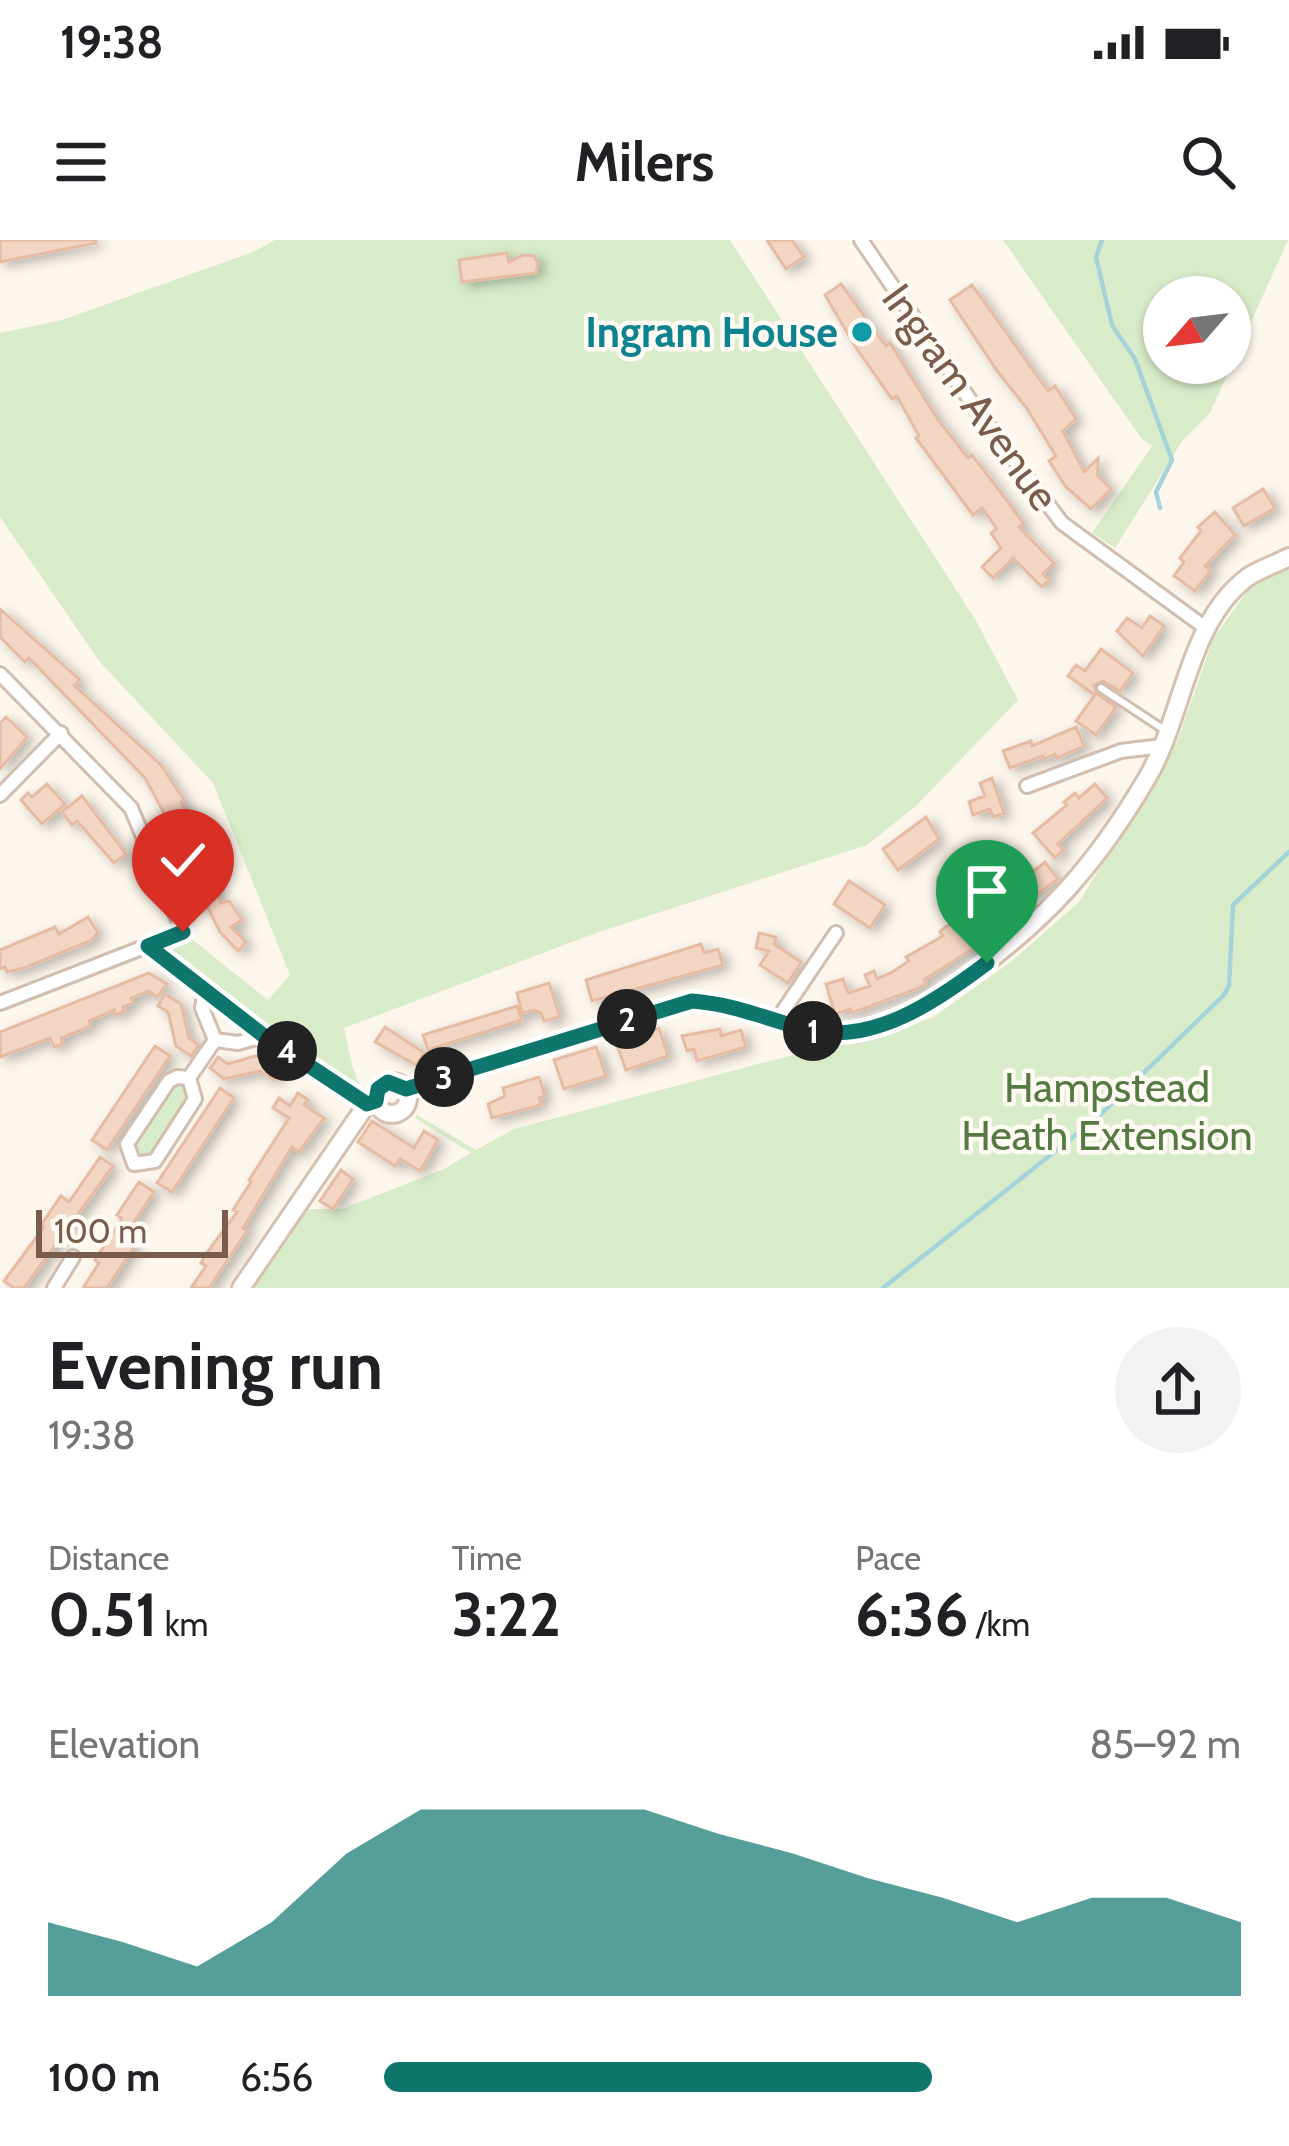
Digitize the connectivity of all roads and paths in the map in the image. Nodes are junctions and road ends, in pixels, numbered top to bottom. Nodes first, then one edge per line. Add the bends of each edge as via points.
1 (861, 240) edge
2 (1289, 557) edge
3 (1207, 629) junction
4 (0, 674) edge
5 (1101, 688) dead end
6 (61, 733) junction
7 (1165, 740) junction
8 (1027, 786) dead end
9 (0, 795) edge
10 (944, 881) dead end
11 (836, 933) dead end
12 (148, 946) junction
13 (1003, 951) junction
14 (205, 989) junction
15 (0, 1003) edge
16 (777, 1020) junction
17 (264, 1036) junction
18 (215, 1040) junction
19 (189, 1078) junction
20 (371, 1102) junction
21 (73, 1257) dead end
22 (54, 1288) edge
23 (242, 1288) edge

1 - 3 street, Ingram Avenue via 1052,511
2 - 3 street via 1250,576
3 - 7 street
4 - 6 street
5 - 7 lane
6 - 9 street
6 - 12 street via 130,808 183,932
7 - 8 street
7 - 13 street via 1082,877
10 - 13 street
11 - 16 street
12 - 14 street
12 - 15 street
13 - 16 street via 947,992 855,1033
14 - 17 street
14 - 18 street via 202,1008
16 - 20 street via 692,1001 406,1089 388,1082
17 - 18 street
17 - 20 street
18 - 19 street
19 - 19 street via 195,1099 154,1161 134,1164 127,1144 169,1081
20 - 23 street
21 - 22 street

